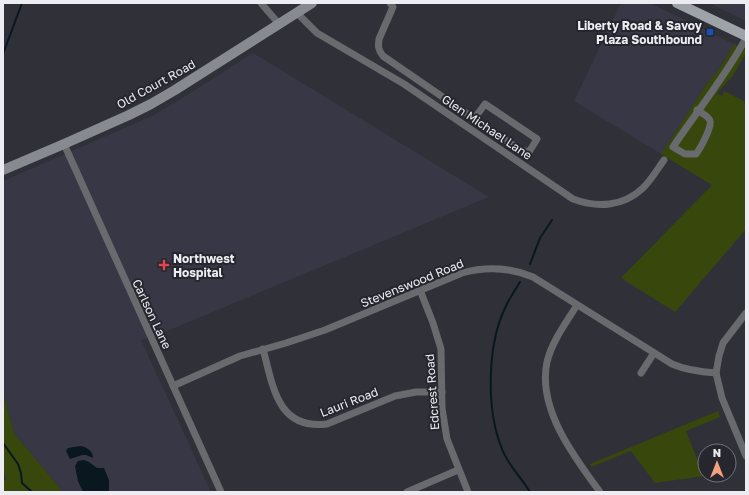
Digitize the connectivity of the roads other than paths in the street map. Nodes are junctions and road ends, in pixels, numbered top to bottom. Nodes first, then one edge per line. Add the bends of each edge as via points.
1 (262, 3) edge
2 (312, 3) edge
3 (390, 3) edge
4 (677, 3) edge
5 (297, 13) junction
6 (279, 24) junction
7 (746, 37) edge
8 (698, 110) junction
9 (474, 119) junction
10 (64, 144) junction
11 (664, 160) dead end
12 (3, 170) edge
13 (420, 290) junction
14 (577, 305) junction
15 (746, 313) edge
16 (263, 349) junction
17 (654, 352) junction
18 (641, 373) dead end
19 (716, 373) junction
20 (173, 386) junction
21 (442, 392) junction
22 (746, 456) edge
23 (458, 470) junction
24 (221, 492) edge
25 (407, 492) edge
26 (468, 492) edge
27 (600, 492) edge

1 - 6 street
2 - 5 main road, Old Court Road
3 - 9 street via 393,7 379,39 380,52
4 - 7 main road
5 - 6 main road, Old Court Road
5 - 11 street, Glen Michael Lane via 317,33 404,84 573,199 585,204 615,204 625,200 642,188
6 - 10 main road, Old Court Road via 151,104
7 - 8 street via 727,71
8 - 8 street via 708,118 710,126 699,151 696,154 685,154 673,146
9 - 9 street via 520,150 529,152 537,139 485,104
10 - 12 main road, Old Court Road
10 - 20 street, Carlson Lane
13 - 14 street, Stevenswood Road via 473,270 507,269 533,277
13 - 16 street, Stevenswood Road via 319,332
13 - 21 street, Edcrest Road via 441,349
14 - 17 street, Stevenswood Road
14 - 27 street via 550,351 546,387 556,421 564,437 581,467
15 - 19 street via 723,343
16 - 20 street, Stevenswood Road via 219,364
16 - 21 street, Lauri Road via 279,403 290,415 307,424 327,424 406,393
17 - 18 street
17 - 19 street, Stevenswood Road via 683,369
19 - 22 street via 722,398
20 - 24 street, Carlson Lane
21 - 23 street, Edcrest Road via 447,439
23 - 25 street
23 - 26 street, Edcrest Road

